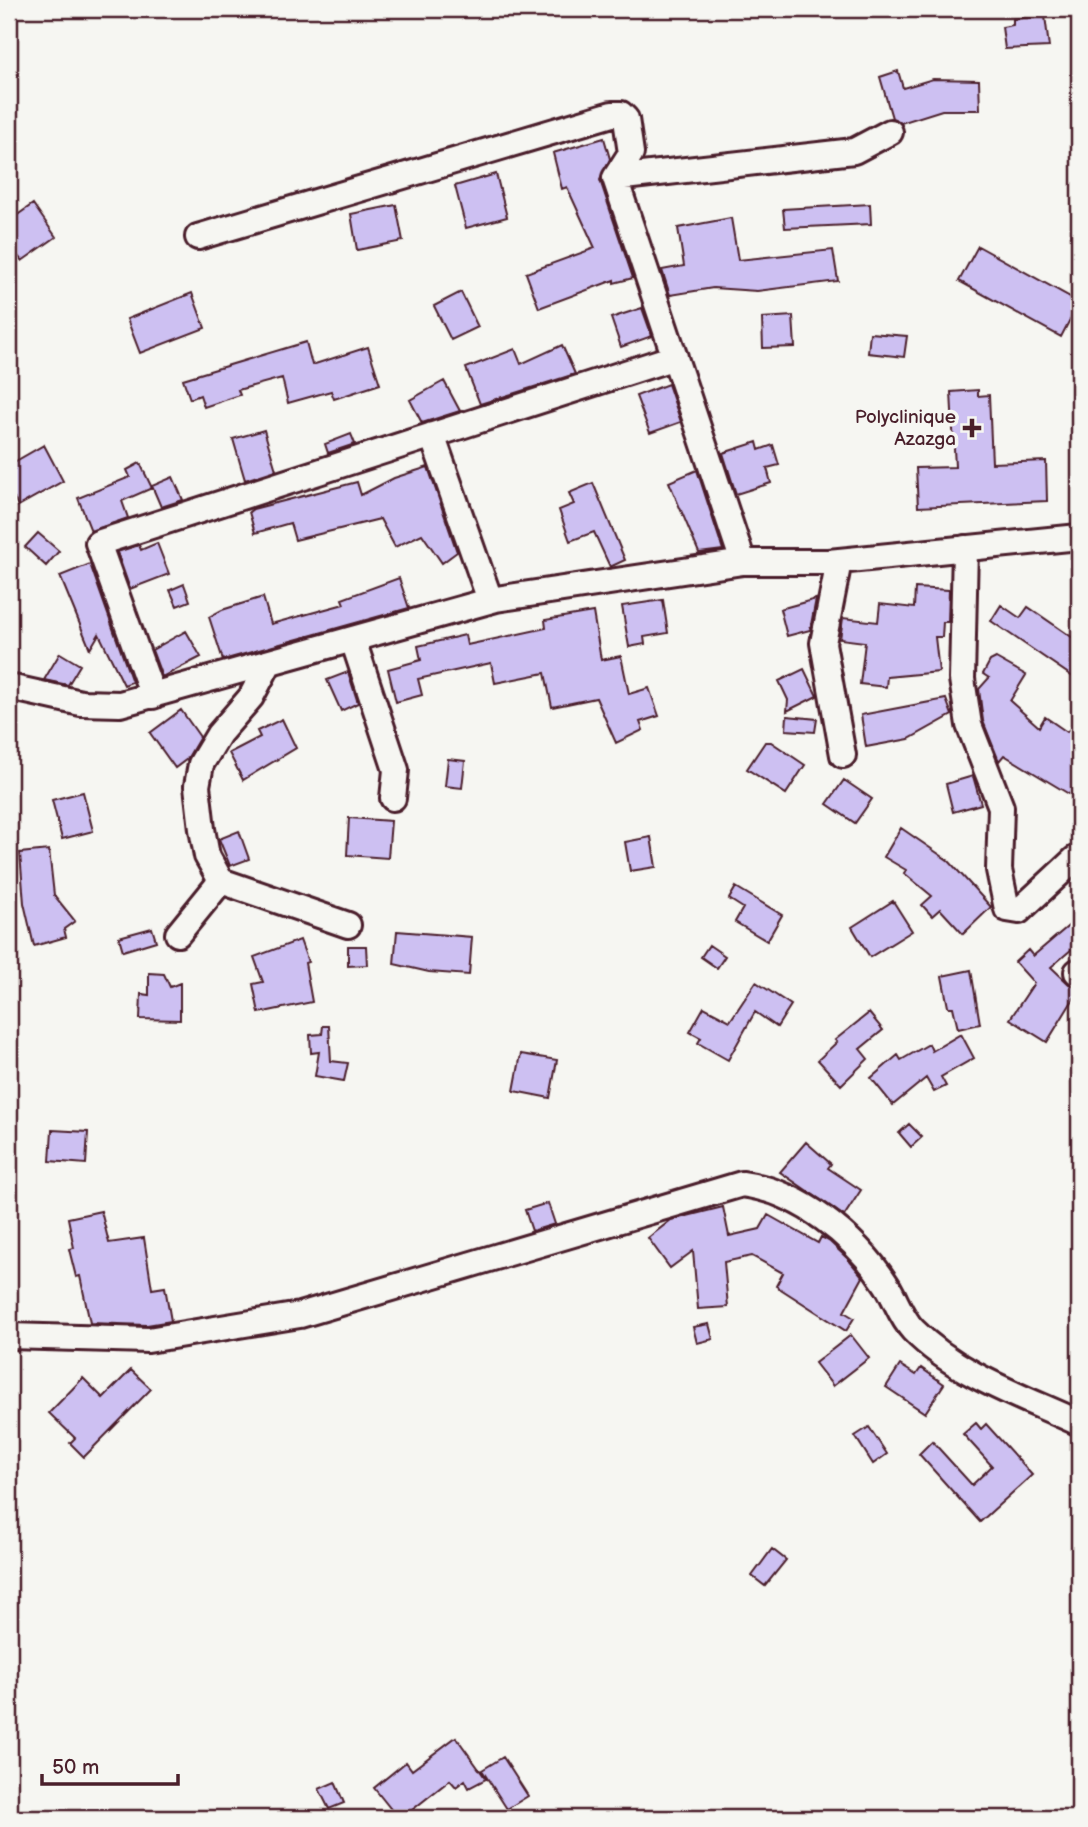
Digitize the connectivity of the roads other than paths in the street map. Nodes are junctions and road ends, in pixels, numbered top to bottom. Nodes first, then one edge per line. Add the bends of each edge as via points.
1 (890, 132) dead end
2 (615, 178) junction
3 (198, 237) dead end
4 (675, 357) junction
5 (432, 435) junction
6 (1079, 537) edge
7 (965, 548) junction
8 (839, 561) junction
9 (743, 562) junction
10 (490, 600) junction
11 (353, 640) junction
12 (269, 663) junction
13 (9, 687) edge
14 (153, 696) junction
15 (843, 755) dead end
16 (393, 798) dead end
17 (1075, 859) dead end
18 (221, 881) junction
19 (348, 925) dead end
20 (178, 934) dead end
21 (9, 1336) edge
22 (1079, 1423) edge

1 - 2 street via 855,151
2 - 3 street via 631,153 621,114
2 - 4 street
4 - 5 street
4 - 9 street
5 - 10 street
5 - 14 street via 98,543
6 - 7 street
7 - 8 street
7 - 17 street via 962,679 969,725 1001,807 999,870 1007,909 1019,911
8 - 9 street
8 - 15 street via 823,643
9 - 10 street
10 - 11 street
11 - 12 street
11 - 16 street via 396,770
12 - 14 street
12 - 18 street via 251,697 219,734 201,764 197,786 202,829 207,856
13 - 14 street via 100,705
18 - 19 street
18 - 20 street
21 - 22 street via 148,1340 300,1315 742,1184 763,1186 824,1218 869,1262 914,1330 965,1370

